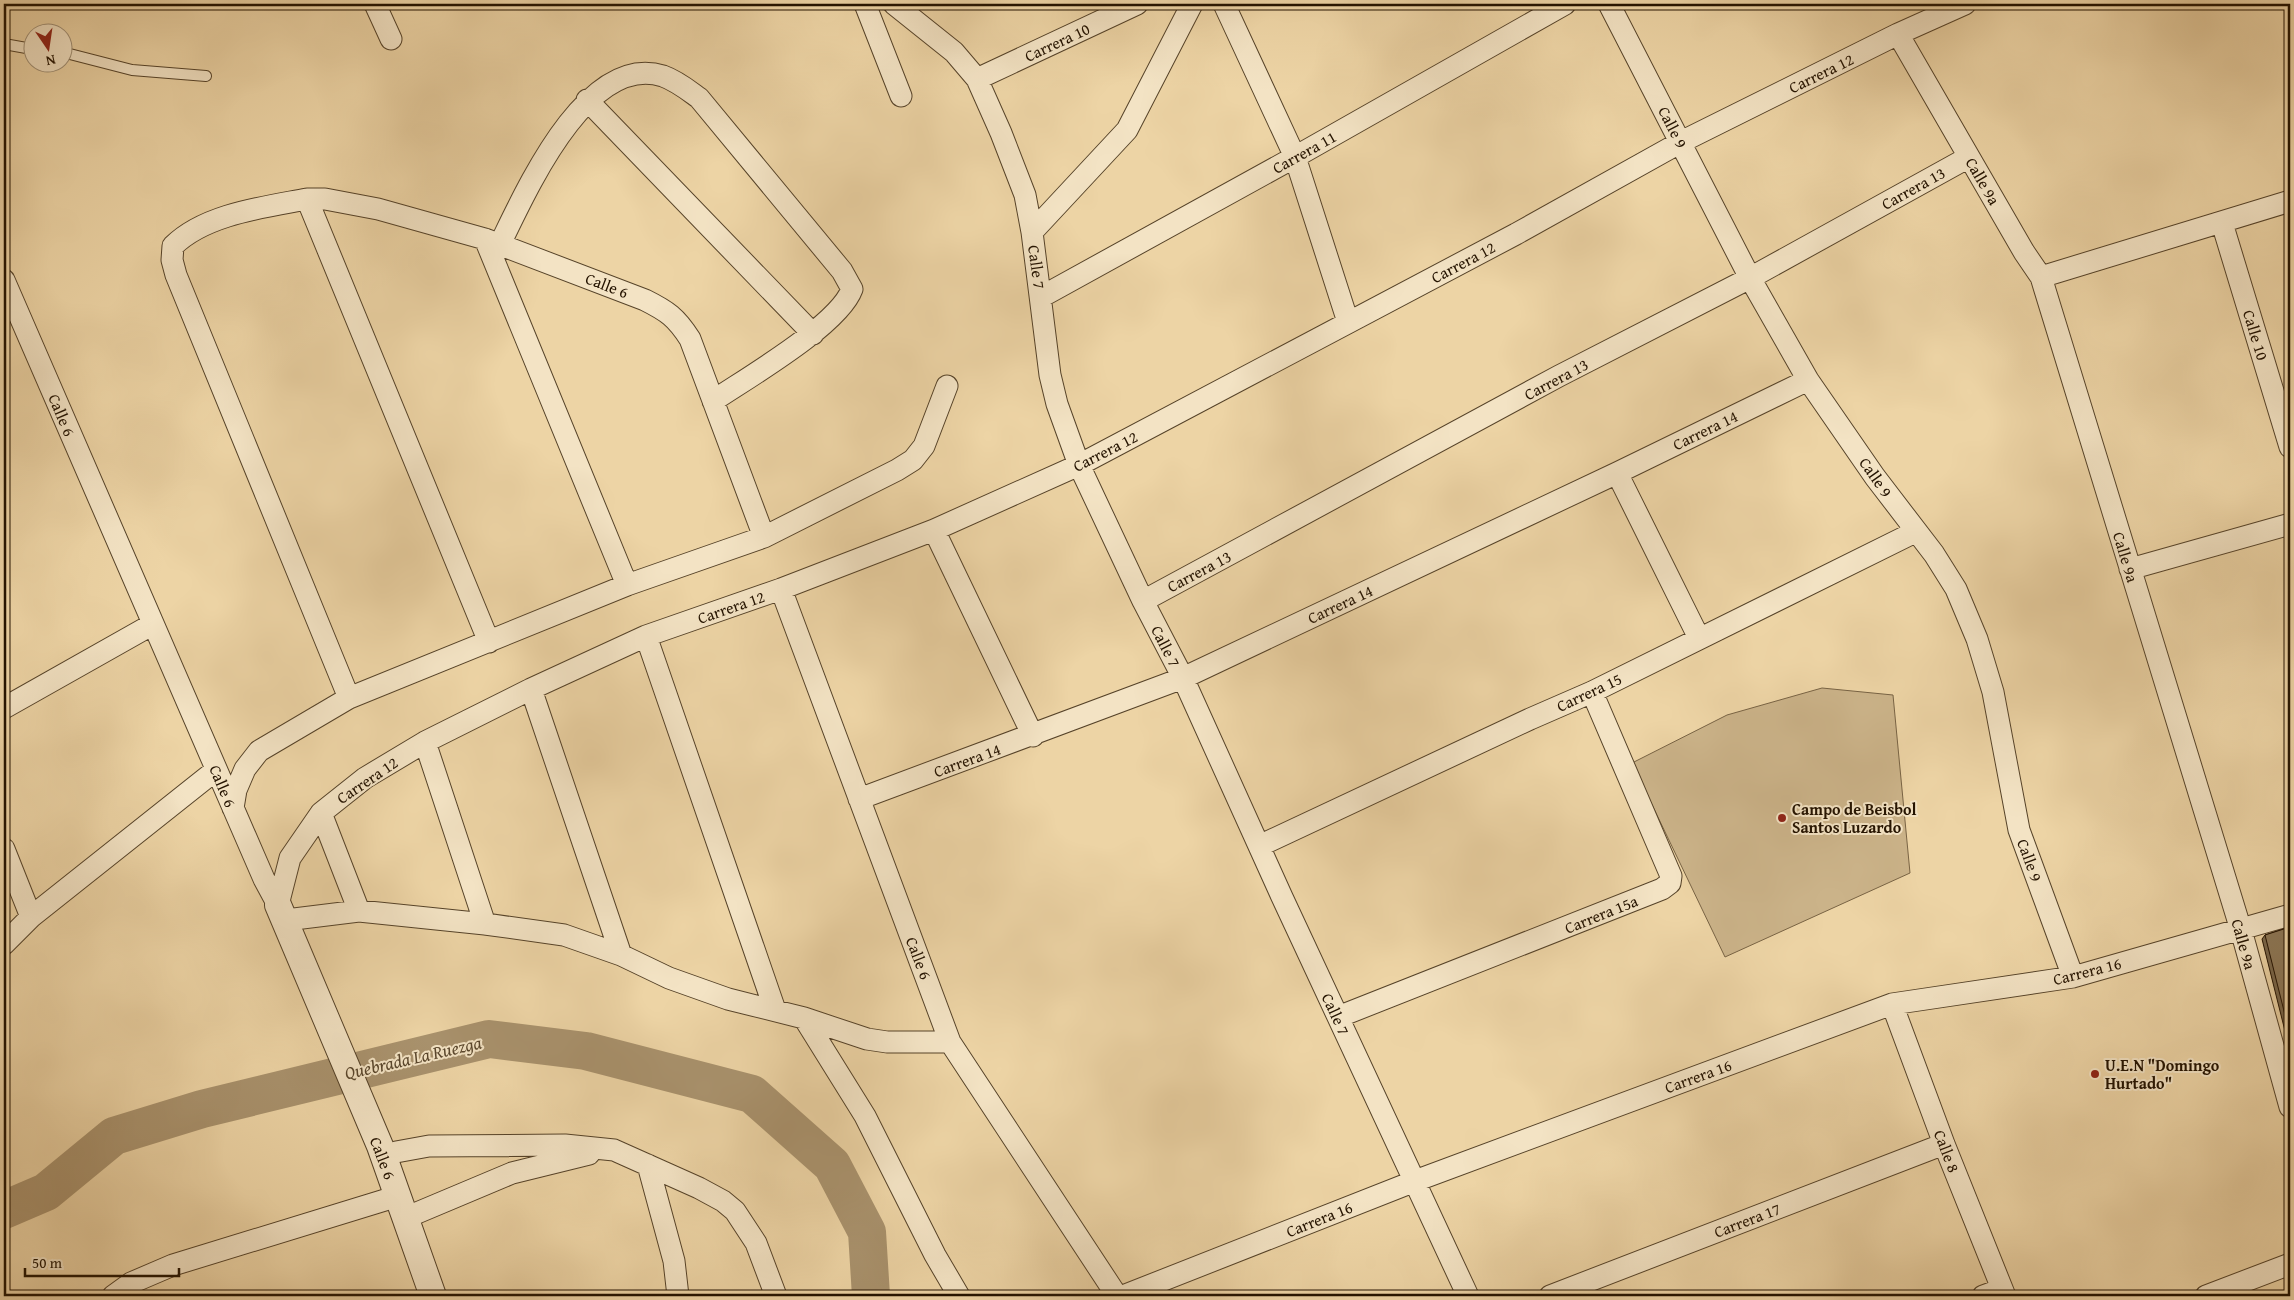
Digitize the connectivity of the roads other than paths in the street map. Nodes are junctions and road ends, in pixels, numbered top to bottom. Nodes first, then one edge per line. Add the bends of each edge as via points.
1 (376, 4) edge
2 (865, 4) edge
3 (894, 4) edge
4 (1137, 4) edge
5 (1192, 4) edge
6 (1224, 4) edge
7 (1565, 4) edge
8 (1609, 4) edge
9 (1965, 4) edge
10 (1898, 34) junction
11 (391, 39) dead end
12 (4, 44) edge
13 (22, 47) edge
14 (72, 55) edge
15 (206, 76) dead end
16 (977, 79) junction
17 (901, 96) dead end
18 (587, 100) junction
19 (1681, 142) junction
20 (1295, 157) junction
21 (1969, 157) junction
22 (307, 199) junction
23 (2290, 201) edge
24 (2222, 223) junction
25 (1032, 232) junction
26 (492, 241) junction
27 (2041, 277) junction
28 (1750, 278) junction
29 (4, 280) edge
30 (1041, 297) junction
31 (1348, 322) junction
32 (813, 334) junction
33 (1808, 380) junction
34 (947, 386) dead end
35 (713, 401) junction
36 (2290, 447) edge
37 (1079, 465) junction
38 (1616, 473) junction
39 (2290, 524) edge
40 (934, 530) junction
41 (1915, 532) junction
42 (764, 536) junction
43 (2130, 570) junction
44 (627, 585) junction
45 (781, 589) junction
46 (1143, 601) junction
47 (153, 624) junction
48 (646, 636) junction
49 (1699, 638) junction
50 (489, 642) junction
51 (1183, 678) junction
52 (531, 689) junction
53 (1592, 692) junction
54 (349, 698) junction
55 (4, 708) edge
56 (1033, 736) junction
57 (425, 742) junction
58 (216, 770) junction
59 (859, 799) junction
60 (233, 808) junction
61 (321, 813) junction
62 (1259, 846) junction
63 (4, 849) edge
64 (358, 912) junction
65 (282, 913) junction
66 (2290, 915) edge
67 (31, 917) junction
68 (485, 924) junction
69 (2241, 930) junction
70 (4, 944) edge
71 (621, 955) junction
72 (2073, 977) junction
73 (1892, 1004) junction
74 (775, 1010) junction
75 (1338, 1017) junction
76 (804, 1018) junction
77 (950, 1042) junction
78 (2290, 1107) edge
79 (1944, 1144) junction
80 (614, 1150) junction
81 (382, 1152) junction
82 (648, 1165) junction
83 (1415, 1181) junction
84 (402, 1208) junction
85 (2290, 1264) edge
86 (1997, 1294) edge
87 (113, 1296) edge
88 (433, 1296) edge
89 (678, 1296) edge
90 (776, 1296) edge
91 (959, 1296) edge
92 (1117, 1296) edge
93 (1123, 1296) edge
94 (1468, 1296) edge
95 (1550, 1296) edge
96 (2206, 1296) edge

1 - 11 street
2 - 17 street
3 - 16 street, Calle 7 via 954,52
4 - 16 street, Carrera 10
5 - 25 street via 1126,130
6 - 20 street
7 - 20 street, Carrera 11
8 - 19 street, Calle 9
9 - 10 street, Carrera 12
10 - 19 street, Carrera 12
10 - 21 street, Calle 9a
12 - 13 lane
14 - 15 lane via 132,70
16 - 25 street, Calle 7 via 1025,195
18 - 26 street via 542,161
18 - 32 street
18 - 32 street via 620,78 644,75 662,76 699,98 849,280 852,289 848,299
19 - 28 street, Calle 9
19 - 31 street, Carrera 12
20 - 30 street, Carrera 11
20 - 31 street
21 - 27 street, Calle 9a
21 - 28 street, Carrera 13
22 - 26 street, Calle 6 via 369,207
22 - 50 street
22 - 54 street, Calle 6 via 250,210 185,234 173,246 172,260
23 - 24 street
24 - 27 street
24 - 36 street, Calle 10
25 - 30 street, Calle 7
26 - 35 street, Calle 6 via 667,311 690,339
26 - 44 street
27 - 43 street, Calle 9a
28 - 33 street, Calle 9
28 - 46 street, Carrera 13 via 1551,381
29 - 47 street, Calle 6
30 - 37 street, Calle 7 via 1050,376
31 - 37 street, Carrera 12
32 - 35 street
33 - 38 street, Carrera 14
33 - 41 street, Calle 9
34 - 42 street via 924,446 913,460
35 - 42 street, Calle 6
37 - 40 street, Carrera 12
37 - 46 street, Calle 7
38 - 49 street
38 - 51 street, Carrera 14
39 - 43 street
40 - 45 street, Carrera 12
40 - 56 street
41 - 49 street, Carrera 15
41 - 72 street, Calle 9 via 1934,554 1956,589 1977,639 1993,692 2019,830
42 - 44 street
43 - 69 street, Calle 9a
44 - 50 street
45 - 48 street, Carrera 12
45 - 59 street, Calle 6
46 - 51 street, Calle 7
47 - 55 street
47 - 58 street, Calle 6
48 - 52 street, Carrera 12
48 - 74 street
49 - 53 street, Carrera 15
50 - 54 street
51 - 56 street, Carrera 14
51 - 62 street, Calle 7
52 - 57 street, Carrera 12
52 - 71 street
53 - 62 street, Carrera 15
53 - 75 street, Carrera 15a via 1671,876 1670,883 1662,890
54 - 60 street via 260,751 245,770 236,790
56 - 59 street, Carrera 14
57 - 61 street, Carrera 12 via 365,778
57 - 68 street
58 - 60 street, Calle 6
58 - 67 street
59 - 77 street, Calle 6
60 - 65 street, Calle 6
61 - 64 street
61 - 65 street, Carrera 12 via 290,858
62 - 75 street, Calle 7
63 - 67 street
64 - 65 street
64 - 68 street
65 - 81 street, Calle 6
66 - 69 street, Carrera 16
67 - 70 street
68 - 71 street via 564,935
69 - 72 street, Carrera 16
69 - 78 street, Calle 9a
71 - 74 street via 669,978 728,999
72 - 73 street, Carrera 16
73 - 79 street, Calle 8
73 - 83 street, Carrera 16
74 - 76 street
75 - 83 street, Calle 7
76 - 77 street via 867,1039
76 - 91 street via 865,1116
77 - 92 street, Calle 6
79 - 86 street, Calle 8
79 - 95 street, Carrera 17
80 - 81 street via 565,1145 439,1145
80 - 82 street
80 - 84 street via 571,1157 512,1173
81 - 84 street, Calle 6
82 - 89 street via 674,1261
82 - 90 street via 717,1197 735,1211 756,1243
83 - 93 street, Carrera 16
83 - 94 street, Calle 7
84 - 87 street via 173,1265 131,1283
84 - 88 street, Calle 6
85 - 96 street

